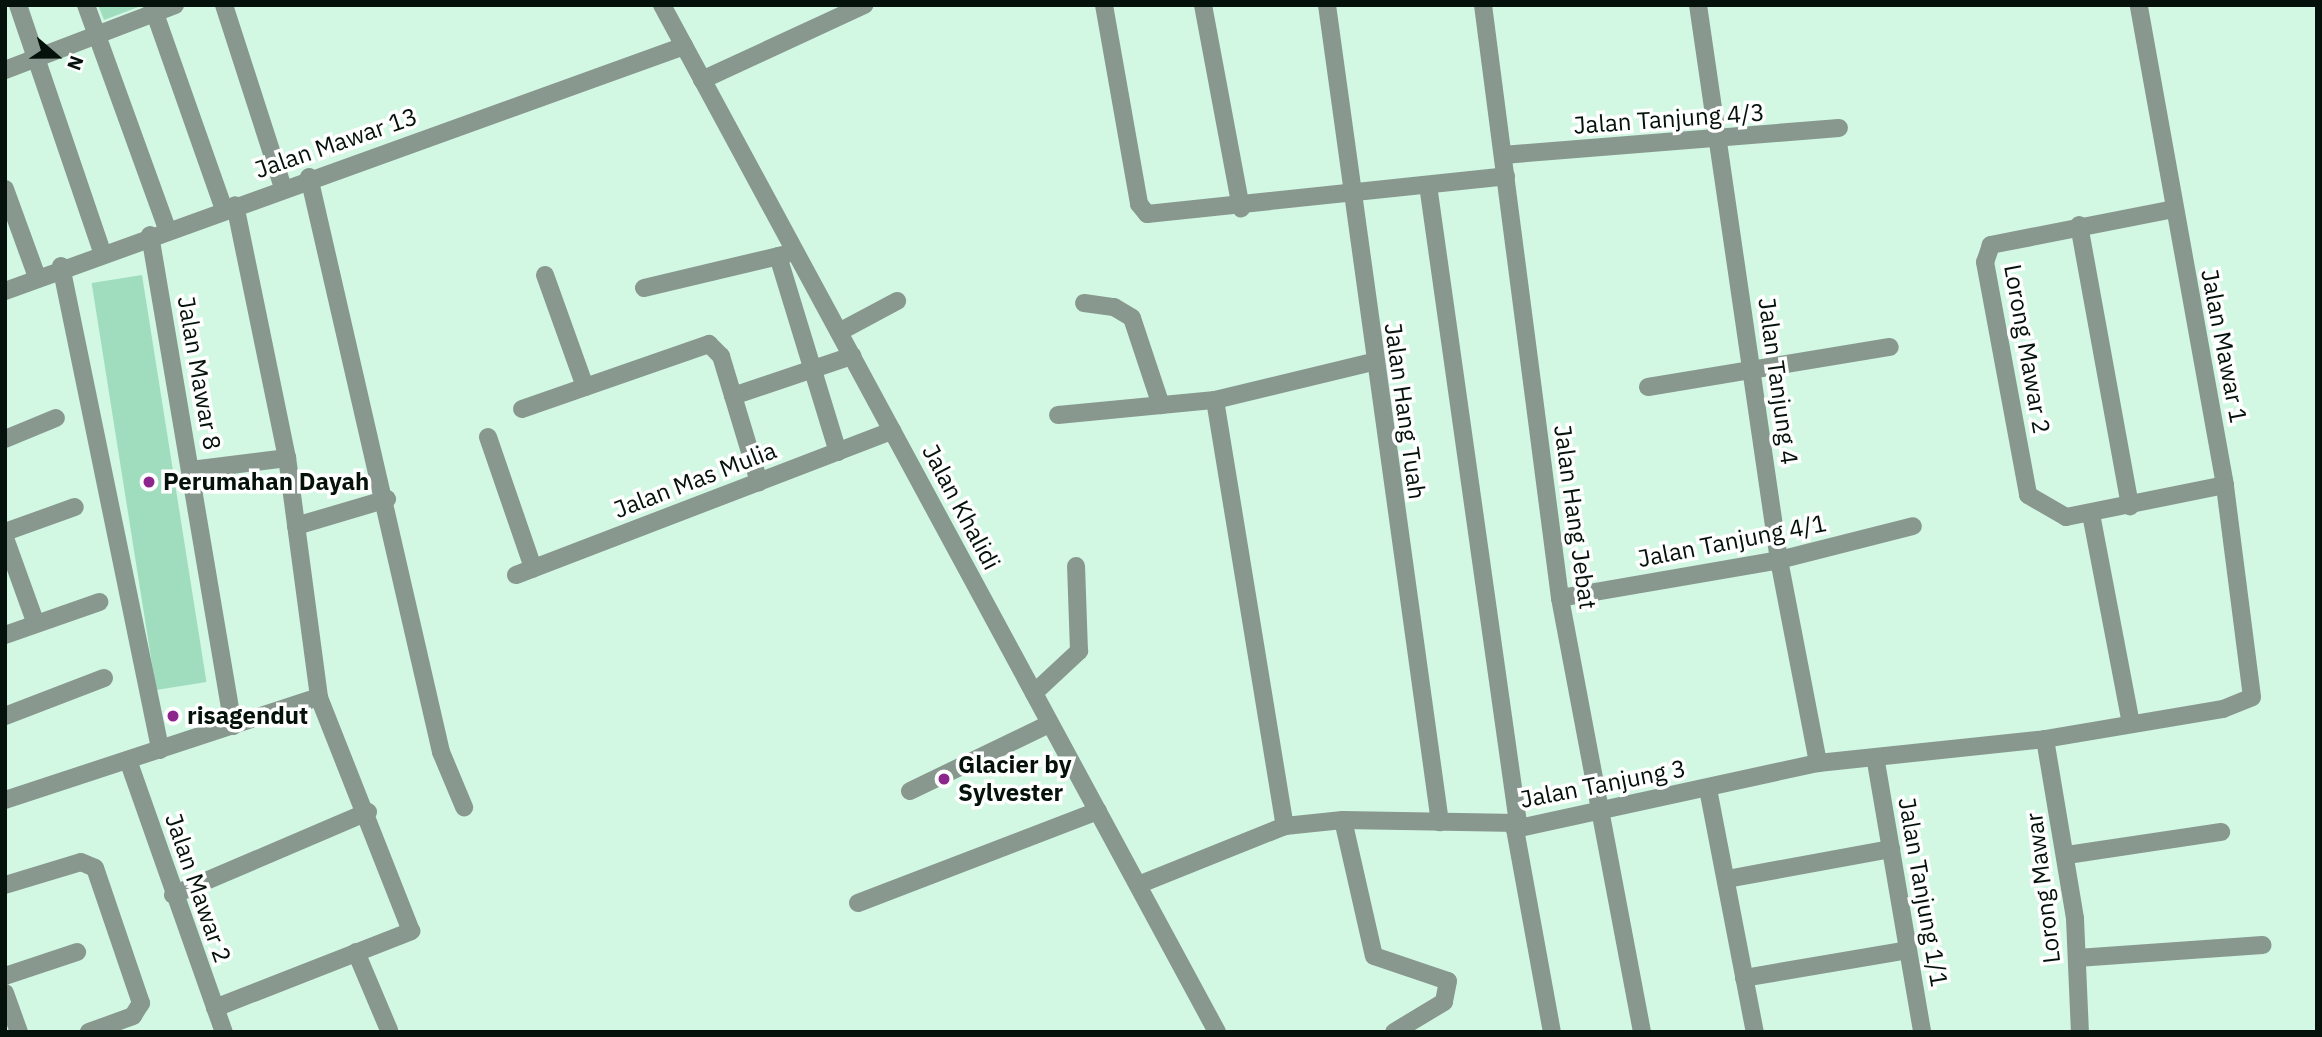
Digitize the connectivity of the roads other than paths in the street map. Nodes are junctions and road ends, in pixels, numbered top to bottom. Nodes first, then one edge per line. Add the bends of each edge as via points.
1 (18, 5) edge
2 (86, 5) edge
3 (175, 5) edge
4 (224, 5) edge
5 (663, 5) edge
6 (864, 5) edge
7 (1104, 5) edge
8 (1203, 5) edge
9 (1327, 5) edge
10 (1483, 5) edge
11 (1698, 5) edge
12 (2139, 5) edge
13 (153, 9) edge
14 (97, 36) junction
15 (684, 46) junction
16 (36, 59) junction
17 (5, 70) edge
18 (702, 80) junction
19 (1839, 128) dead end
20 (1717, 141) junction
21 (1503, 155) junction
22 (1506, 176) junction
23 (309, 177) junction
24 (1427, 186) junction
25 (284, 188) junction
26 (5, 189) edge
27 (1351, 194) junction
28 (229, 207) junction
29 (1241, 208) junction
30 (2174, 209) junction
31 (2079, 225) junction
32 (158, 232) junction
33 (102, 252) junction
34 (797, 253) junction
35 (778, 256) junction
36 (61, 267) junction
37 (545, 275) dead end
38 (37, 276) junction
39 (643, 288) dead end
40 (5, 291) edge
41 (820, 292) junction
42 (897, 301) dead end
43 (792, 302) junction
44 (1084, 303) dead end
45 (838, 332) junction
46 (1890, 347) dead end
47 (852, 356) junction
48 (1372, 362) junction
49 (1752, 370) junction
50 (815, 371) junction
51 (585, 387) junction
52 (1648, 387) dead end
53 (733, 396) junction
54 (1215, 400) junction
55 (1161, 405) junction
56 (522, 409) dead end
57 (1058, 415) dead end
58 (56, 418) dead end
59 (892, 431) junction
60 (488, 437) dead end
61 (5, 439) edge
62 (838, 452) junction
63 (287, 458) junction
64 (191, 470) junction
65 (760, 481) junction
66 (2225, 485) junction
67 (387, 499) junction
68 (2130, 506) junction
69 (75, 507) dead end
70 (2091, 514) junction
71 (296, 526) junction
72 (1913, 526) dead end
73 (5, 532) edge
74 (5, 538) edge
75 (1779, 560) junction
76 (1076, 566) dead end
77 (533, 568) junction
78 (516, 575) dead end
79 (1560, 598) junction
80 (99, 602) dead end
81 (36, 624) junction
82 (5, 635) edge
83 (104, 678) dead end
84 (1034, 693) junction
85 (319, 697) junction
86 (2252, 697) joint
87 (5, 716) edge
88 (2131, 723) junction
89 (1049, 724) junction
90 (233, 726) junction
91 (2045, 739) junction
92 (160, 750) junction
93 (128, 760) junction
94 (1875, 762) junction
95 (1818, 763) junction
96 (1708, 789) junction
97 (910, 791) dead end
98 (5, 800) edge
99 (464, 807) dead end
100 (1098, 811) junction
101 (368, 812) junction
102 (1599, 812) junction
103 (1343, 820) junction
104 (1440, 822) junction
105 (1285, 826) junction
106 (1516, 826) junction
107 (2221, 832) dead end
108 (1891, 849) junction
109 (2067, 855) junction
110 (1727, 879) junction
111 (5, 885) edge
112 (1138, 885) junction
113 (173, 895) junction
114 (858, 903) dead end
115 (2263, 945) dead end
116 (1908, 950) junction
117 (77, 952) dead end
118 (356, 952) junction
119 (2077, 958) junction
120 (5, 976) edge
121 (1744, 978) junction
122 (6, 1000) edge
123 (215, 1008) junction
124 (389, 1030) edge
125 (19, 1032) edge
126 (89, 1032) edge
127 (224, 1032) edge
128 (1217, 1032) edge
129 (1394, 1032) edge
130 (1552, 1032) edge
131 (1642, 1032) edge
132 (1755, 1032) edge
133 (1923, 1032) edge
134 (2080, 1032) edge

1 - 16 street
2 - 14 street, Jalan Mawar 8
3 - 13 street
4 - 25 street
5 - 15 street, Jalan Khalidi
6 - 18 street
7 - 29 street via 1143,211 1156,217
8 - 29 street
9 - 27 street, Jalan Hang Tuah
10 - 21 street, Jalan Hang Jebat
11 - 20 street, Jalan Tanjung 4
12 - 30 street, Jalan Mawar 1
13 - 14 street
13 - 28 street
14 - 16 street
14 - 32 street, Jalan Mawar 8
15 - 18 street, Jalan Khalidi
15 - 23 street, Jalan Mawar 13
16 - 17 street
16 - 33 street
18 - 34 street, Jalan Khalidi
19 - 20 street, Jalan Tanjung 4/3
20 - 21 street, Jalan Tanjung 4/3
20 - 49 street, Jalan Tanjung 4
21 - 22 street, Jalan Hang Jebat
22 - 24 street
22 - 79 street, Jalan Hang Jebat
23 - 25 street, Jalan Mawar 13
23 - 67 street
24 - 27 street
24 - 106 street
25 - 28 street, Jalan Mawar 13
26 - 38 street
27 - 29 street
27 - 48 street, Jalan Hang Tuah
28 - 32 street, Jalan Mawar 13
28 - 63 street
30 - 31 street, Lorong Mawar 2
30 - 66 street, Jalan Mawar 1
31 - 68 street
31 - 70 street, Lorong Mawar 2 via 1991,245 1984,262 2028,495 2045,511
32 - 33 street, Jalan Mawar 13
32 - 64 street, Jalan Mawar 8
33 - 36 street, Jalan Mawar 13
34 - 35 street
34 - 41 street, Jalan Khalidi
35 - 39 street
35 - 43 street
36 - 38 street, Jalan Mawar 13
36 - 92 street
37 - 51 street
38 - 40 street, Jalan Mawar 13
41 - 43 street
41 - 45 street, Jalan Khalidi
42 - 45 street
43 - 50 street
44 - 55 street via 1114,307 1132,318
45 - 47 street, Jalan Khalidi
46 - 49 street
47 - 50 street
47 - 59 street, Jalan Khalidi
48 - 54 street
48 - 104 street, Jalan Hang Tuah
49 - 52 street
49 - 75 street, Jalan Tanjung 4
50 - 53 street
50 - 62 street
51 - 53 street via 709,344 719,349
51 - 56 street
53 - 65 street
54 - 55 street
54 - 105 street
55 - 57 street
58 - 61 street
59 - 62 street, Jalan Mas Mulia
59 - 84 street, Jalan Khalidi
60 - 77 street
62 - 65 street, Jalan Mas Mulia
63 - 64 street
63 - 71 street
64 - 90 street, Jalan Mawar 8
65 - 77 street, Jalan Mas Mulia
66 - 68 street, Lorong Mawar 2
66 - 86 street, Jalan Mawar 1
67 - 71 street
67 - 99 street via 441,752
68 - 70 street, Lorong Mawar 2
69 - 73 street
70 - 88 street
71 - 85 street
72 - 75 street, Jalan Tanjung 4/1
74 - 81 street
75 - 79 street, Jalan Tanjung 4/1
75 - 95 street, Jalan Tanjung 4
76 - 84 street via 1079,651
77 - 78 street, Jalan Mas Mulia
79 - 102 street, Jalan Hang Jebat
80 - 81 street
81 - 82 street
83 - 87 street
84 - 89 street, Jalan Khalidi
85 - 90 street
85 - 101 street
86 - 88 street, Jalan Tanjung 3 via 2223,709
88 - 91 street, Jalan Tanjung 3
89 - 97 street
89 - 100 street, Jalan Khalidi
90 - 92 street
91 - 94 street, Jalan Tanjung 3
91 - 109 street, Lorong Mawar
92 - 93 street
93 - 98 street
93 - 113 street, Jalan Mawar 2
94 - 95 street, Jalan Tanjung 3
94 - 108 street, Jalan Tanjung 1/1
95 - 96 street, Jalan Tanjung 3
96 - 102 street, Jalan Tanjung 3
96 - 110 street
100 - 112 street, Jalan Khalidi
100 - 114 street
101 - 113 street
101 - 118 street via 411,931
102 - 106 street, Jalan Tanjung 3
102 - 131 street, Jalan Hang Jebat
103 - 104 street, Jalan Tanjung 3
103 - 105 street, Jalan Tanjung 3
103 - 129 street via 1374,956 1448,981 1444,1002
104 - 106 street, Jalan Tanjung 3
105 - 112 street, Jalan Tanjung 3
106 - 130 street
107 - 109 street
108 - 110 street
108 - 116 street, Jalan Tanjung 1/1
109 - 119 street, Lorong Mawar
110 - 121 street
111 - 126 street via 81,862 95,868 141,1003 133,1016
112 - 128 street, Jalan Khalidi
113 - 123 street, Jalan Mawar 2
115 - 119 street
116 - 121 street
116 - 133 street, Jalan Tanjung 1/1
117 - 120 street
118 - 123 street
118 - 124 street
119 - 134 street, Lorong Mawar
121 - 132 street
122 - 125 street
123 - 127 street, Jalan Mawar 2

